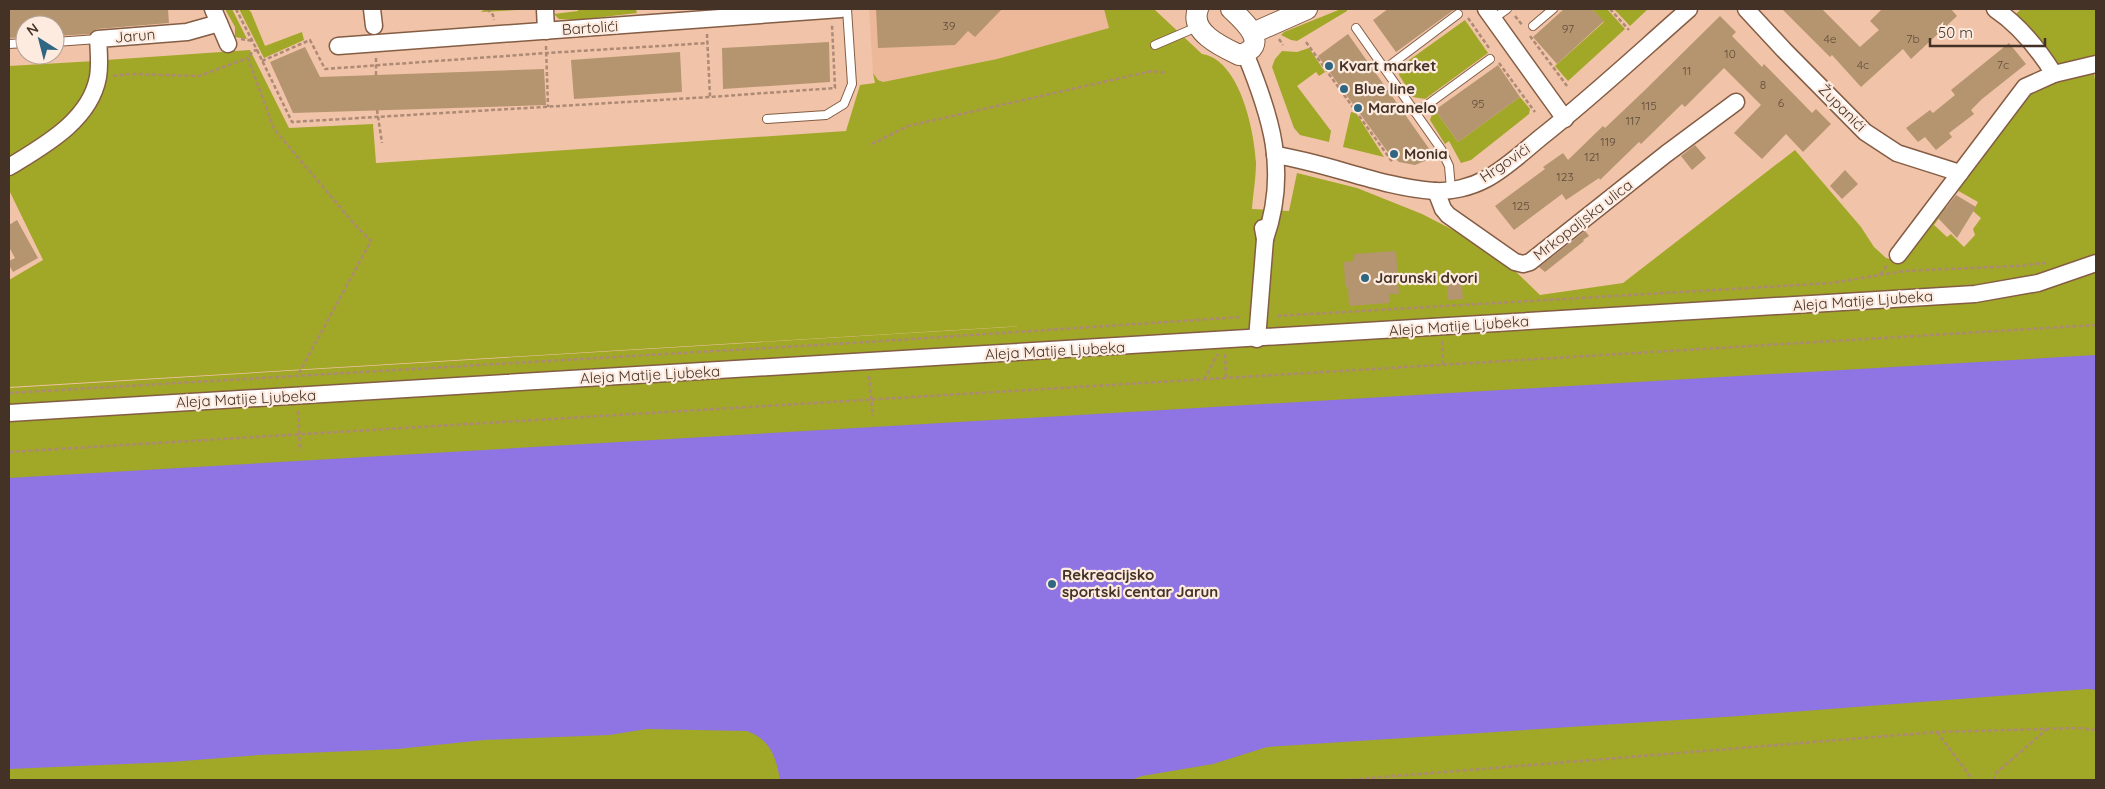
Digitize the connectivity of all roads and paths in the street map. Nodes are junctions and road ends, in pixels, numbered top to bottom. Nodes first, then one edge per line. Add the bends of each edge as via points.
1 (236, 9) edge
2 (372, 9) edge
3 (488, 9) edge
4 (545, 9) edge
5 (840, 9) edge
6 (1230, 9) edge
7 (1307, 9) edge
8 (1508, 9) edge
9 (1552, 9) edge
10 (1610, 9) edge
11 (1689, 9) edge
12 (1746, 9) edge
13 (2005, 11) edge
14 (1458, 14) dead end
15 (1489, 14) edge
16 (493, 15) dead end
17 (216, 16) edge
18 (663, 16) edge
19 (1198, 17) edge
20 (707, 20) junction
21 (374, 26) dead end
22 (1533, 26) dead end
23 (1356, 28) dead end
24 (1630, 30) dead end
25 (546, 31) junction
26 (1253, 33) junction
27 (98, 39) junction
28 (65, 41) edge
29 (1306, 42) dead end
30 (708, 43) junction
31 (228, 44) dead end
32 (1155, 45) dead end
33 (338, 46) dead end
34 (257, 50) junction
35 (547, 53) junction
36 (1245, 53) junction
37 (248, 58) junction
38 (1490, 60) dead end
39 (262, 61) junction
40 (2096, 64) edge
41 (1385, 69) junction
42 (1166, 73) dead end
43 (2054, 74) junction
44 (98, 78) junction
45 (1567, 86) dead end
46 (710, 97) junction
47 (1736, 102) dead end
48 (548, 107) junction
49 (378, 110) dead end
50 (1416, 113) junction
51 (379, 118) junction
52 (767, 118) dead end
53 (1565, 119) junction
54 (382, 143) dead end
55 (872, 144) dead end
56 (1275, 155) junction
57 (1393, 163) dead end
58 (9, 167) edge
59 (1960, 173) junction
60 (1444, 190) junction
61 (1898, 255) dead end
62 (2048, 263) dead end
63 (2096, 263) edge
64 (1277, 316) dead end
65 (1241, 317) dead end
66 (2096, 325) edge
67 (1441, 335) dead end
68 (1258, 338) junction
69 (1224, 348) dead end
70 (1220, 351) dead end
71 (1444, 366) junction
72 (869, 370) dead end
73 (298, 375) junction
74 (1226, 378) junction
75 (1204, 379) junction
76 (9, 394) edge
77 (871, 398) junction
78 (9, 414) edge
79 (872, 416) dead end
80 (299, 428) dead end
81 (299, 434) junction
82 (300, 451) dead end
83 (9, 452) edge
84 (2048, 728) junction
85 (2096, 730) edge
86 (1937, 732) junction
87 (1346, 780) edge
88 (1973, 780) edge
89 (1994, 780) edge

1 - 34 path
2 - 21 street
3 - 16 path
4 - 25 street
5 - 20 street, Bartolići
5 - 46 path via 835,88
5 - 52 lane via 852,84 844,104 826,115
6 - 26 street
7 - 26 street
8 - 15 lane
8 - 45 path
9 - 22 lane
10 - 24 path
11 - 53 street, Hrgovići
12 - 59 street, Županići via 1871,136 1897,153
13 - 43 street
14 - 41 lane
15 - 53 street
17 - 27 street, Jarun via 187,32
17 - 31 street
18 - 20 street, Bartolići
18 - 25 street, Bartolići
19 - 32 lane
19 - 36 street via 1223,48 1239,55
20 - 30 path
23 - 41 lane
25 - 33 street, Bartolići
25 - 35 path
26 - 36 street via 1254,44
27 - 28 lane
27 - 44 street, Jarun
29 - 57 path
30 - 35 path
30 - 46 path
34 - 37 path
34 - 39 path
35 - 39 path via 324,69 310,40
35 - 48 path
36 - 56 street via 1270,121
37 - 44 path via 199,76 131,74
37 - 73 path via 274,129 371,241
38 - 50 lane
39 - 51 path via 292,122
40 - 43 street
41 - 50 lane
42 - 55 path via 1152,70 908,126
43 - 59 street via 2025,87
44 - 58 street, Jarun via 94,92 67,128
46 - 48 path
47 - 60 street, Mrkopaljska ulica via 1530,262 1515,262 1448,216 1443,209
48 - 51 path
49 - 51 path
50 - 60 lane via 1449,166
51 - 54 path
53 - 60 street, Hrgovići via 1486,179
56 - 60 street, Hrgovići via 1310,161 1384,182
56 - 68 street via 1263,209 1265,239
59 - 61 street
62 - 64 path via 1920,270 1832,283
63 - 68 street, Aleja Matije Ljubeka via 2038,283 1975,294
65 - 73 path
66 - 71 path
67 - 71 path
68 - 78 street, Aleja Matije Ljubeka
69 - 74 path
70 - 75 path
71 - 74 path
72 - 77 path
73 - 76 path
74 - 75 path
75 - 77 path
77 - 79 path
77 - 81 path
80 - 81 path
81 - 82 path
81 - 83 path
84 - 85 path
84 - 86 path
84 - 89 path via 1998,772
86 - 87 path
86 - 88 path

